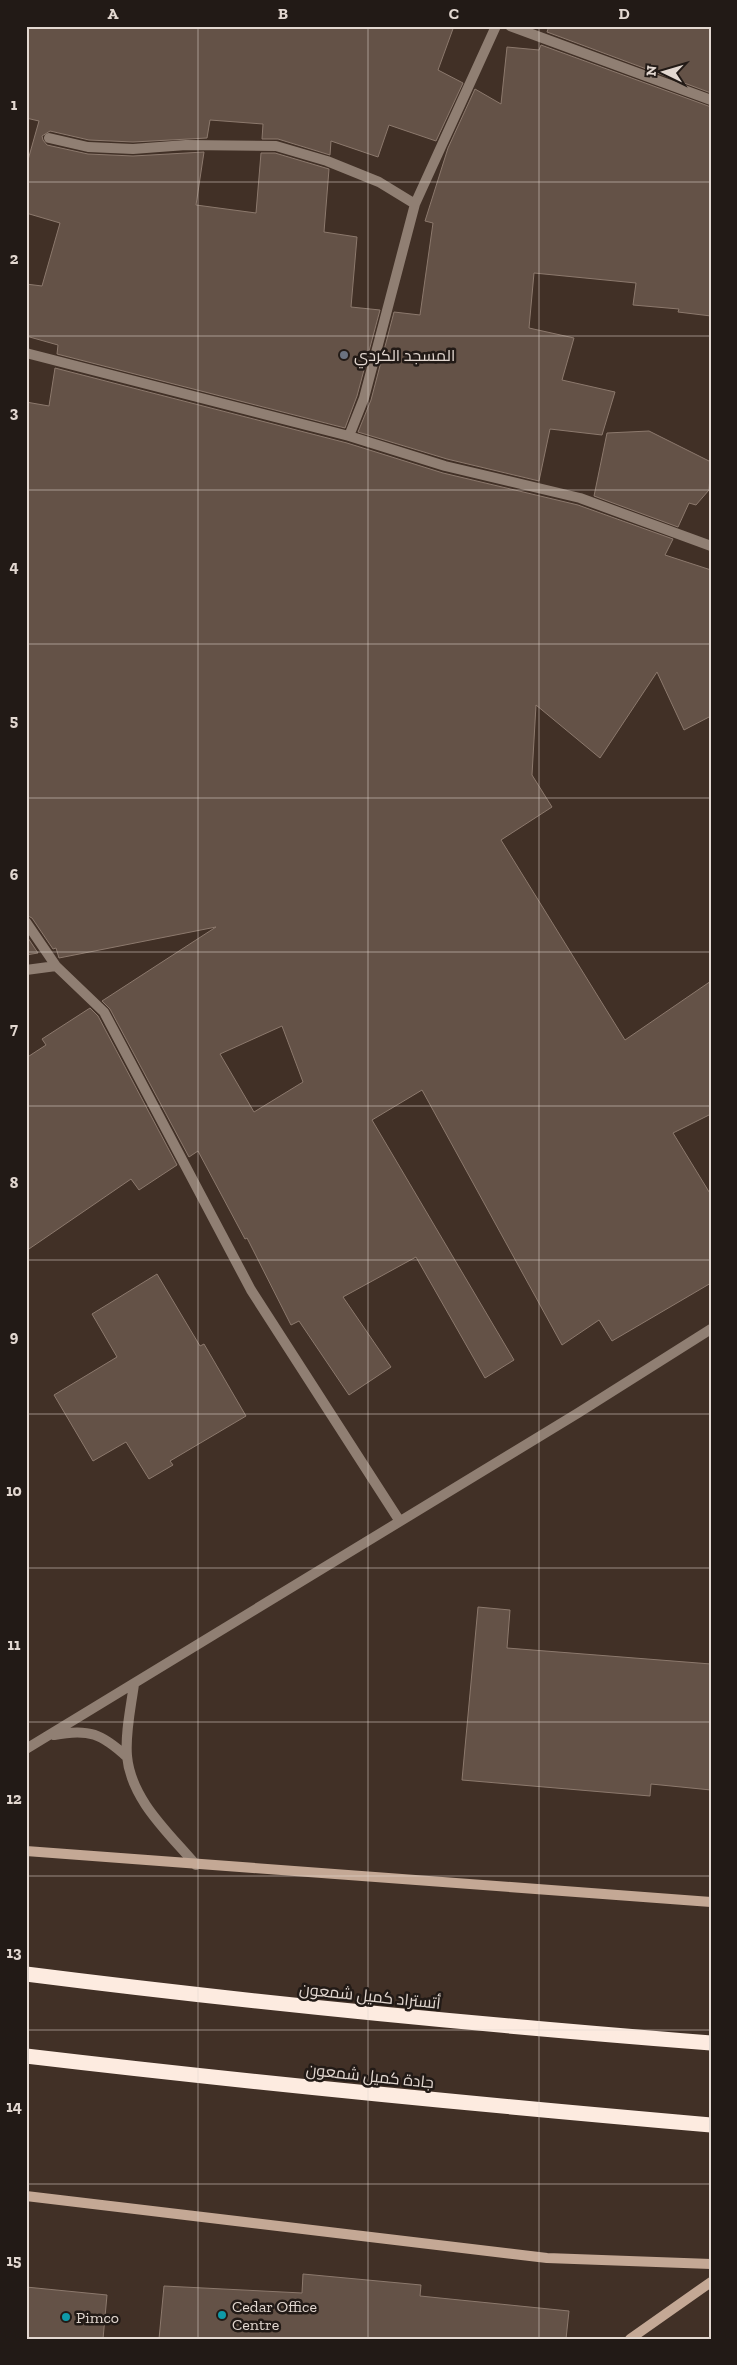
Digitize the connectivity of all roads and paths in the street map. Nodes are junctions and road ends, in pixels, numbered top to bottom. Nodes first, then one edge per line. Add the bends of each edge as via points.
1 (496, 26) edge
2 (510, 26) edge
3 (711, 100) edge
4 (49, 138) dead end
5 (415, 204) junction
6 (26, 353) edge
7 (349, 436) junction
8 (711, 546) edge
9 (26, 922) edge
10 (56, 966) junction
11 (26, 970) edge
12 (711, 1329) edge
13 (399, 1520) junction
14 (134, 1684) junction
15 (47, 1736) junction
16 (26, 1749) edge
17 (127, 1757) junction
18 (26, 1851) edge
19 (196, 1865) junction
20 (711, 1902) edge
21 (26, 1974) edge
22 (711, 2043) edge
23 (26, 2056) edge
24 (711, 2125) edge
25 (26, 2196) edge
26 (711, 2264) edge
27 (711, 2282) edge
28 (630, 2339) edge

1 - 5 street
2 - 3 street
4 - 5 street via 88,147 133,149 186,144 276,146 327,161 379,182
5 - 7 street via 364,398
6 - 7 street
7 - 8 street via 446,466 580,498
9 - 10 street
10 - 11 street
10 - 13 street via 104,1012 251,1290
12 - 13 street
13 - 14 street
14 - 15 street
14 - 17 street
15 - 16 street
15 - 17 street via 74,1731 94,1733
17 - 19 street via 133,1782 145,1804
18 - 19 main road
19 - 20 main road
21 - 22 highway, أتستراد كميل شمعون via 193,1996
23 - 24 highway, جادة كميل شمعون via 494,2106
25 - 26 main road via 547,2258
27 - 28 main road

